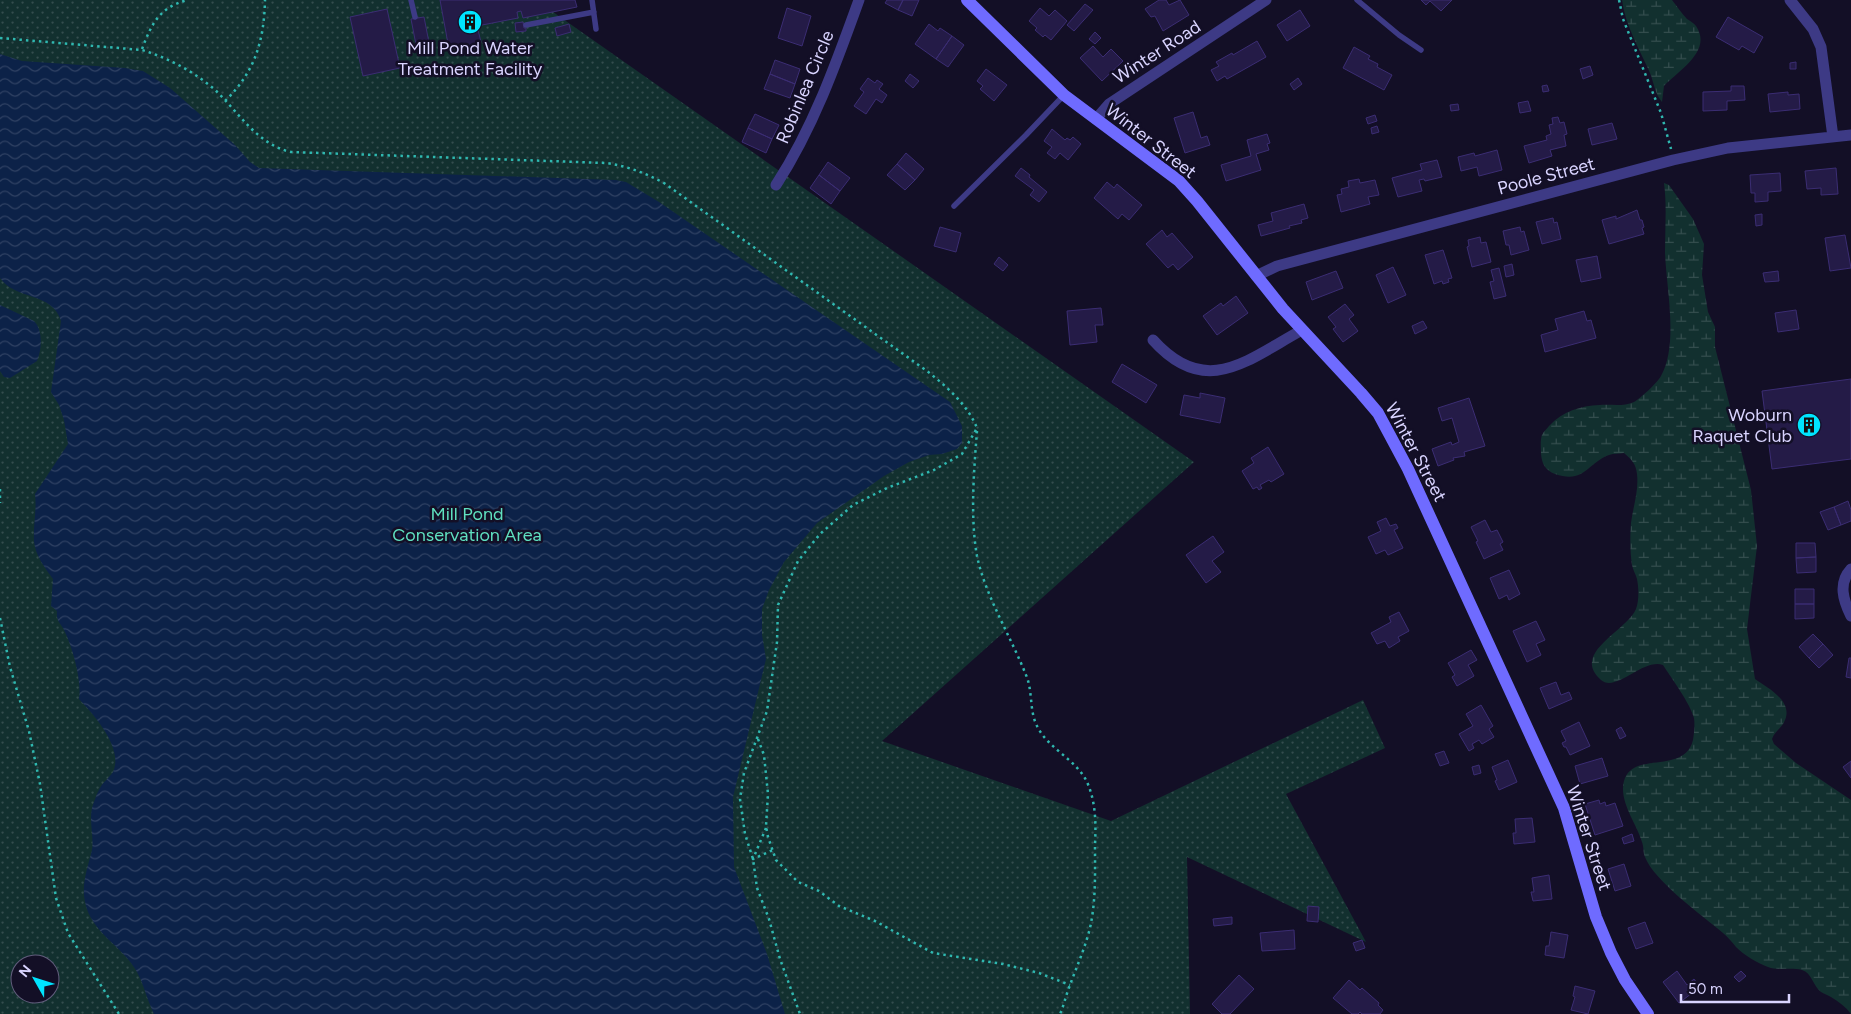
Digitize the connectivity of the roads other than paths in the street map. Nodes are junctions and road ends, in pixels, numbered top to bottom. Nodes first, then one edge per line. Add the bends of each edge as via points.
1 (411, 0) edge
2 (592, 0) edge
3 (859, 0) edge
4 (966, 0) edge
5 (1266, 0) edge
6 (1357, 0) edge
7 (1790, 0) edge
8 (594, 12) junction
9 (415, 17) dead end
10 (526, 25) dead end
11 (596, 29) dead end
12 (1422, 50) dead end
13 (1064, 95) junction
14 (1096, 119) junction
15 (1851, 135) edge
16 (1834, 137) junction
17 (776, 185) dead end
18 (954, 206) dead end
19 (1256, 276) junction
20 (1302, 330) junction
21 (1153, 340) dead end
22 (1851, 569) edge
23 (1851, 616) edge
24 (1648, 1014) edge

1 - 9 lane
2 - 8 lane
3 - 17 street, Robinlea Circle via 810,125
4 - 13 street, Winter Street
5 - 14 street, Winter Road via 1109,104
6 - 12 lane
7 - 16 street via 1813,29 1821,47
8 - 10 lane
8 - 11 lane
13 - 14 street, Winter Street
13 - 18 lane
14 - 19 street, Winter Street via 1180,181
15 - 16 street, Poole Street
16 - 19 street, Poole Street via 1728,148 1673,160 1277,266
19 - 20 street, Winter Street
20 - 21 street via 1222,371 1200,370 1182,364
20 - 24 street, Winter Street via 1370,403 1400,453 1564,808 1603,936 1625,980
22 - 23 street via 1842,586

